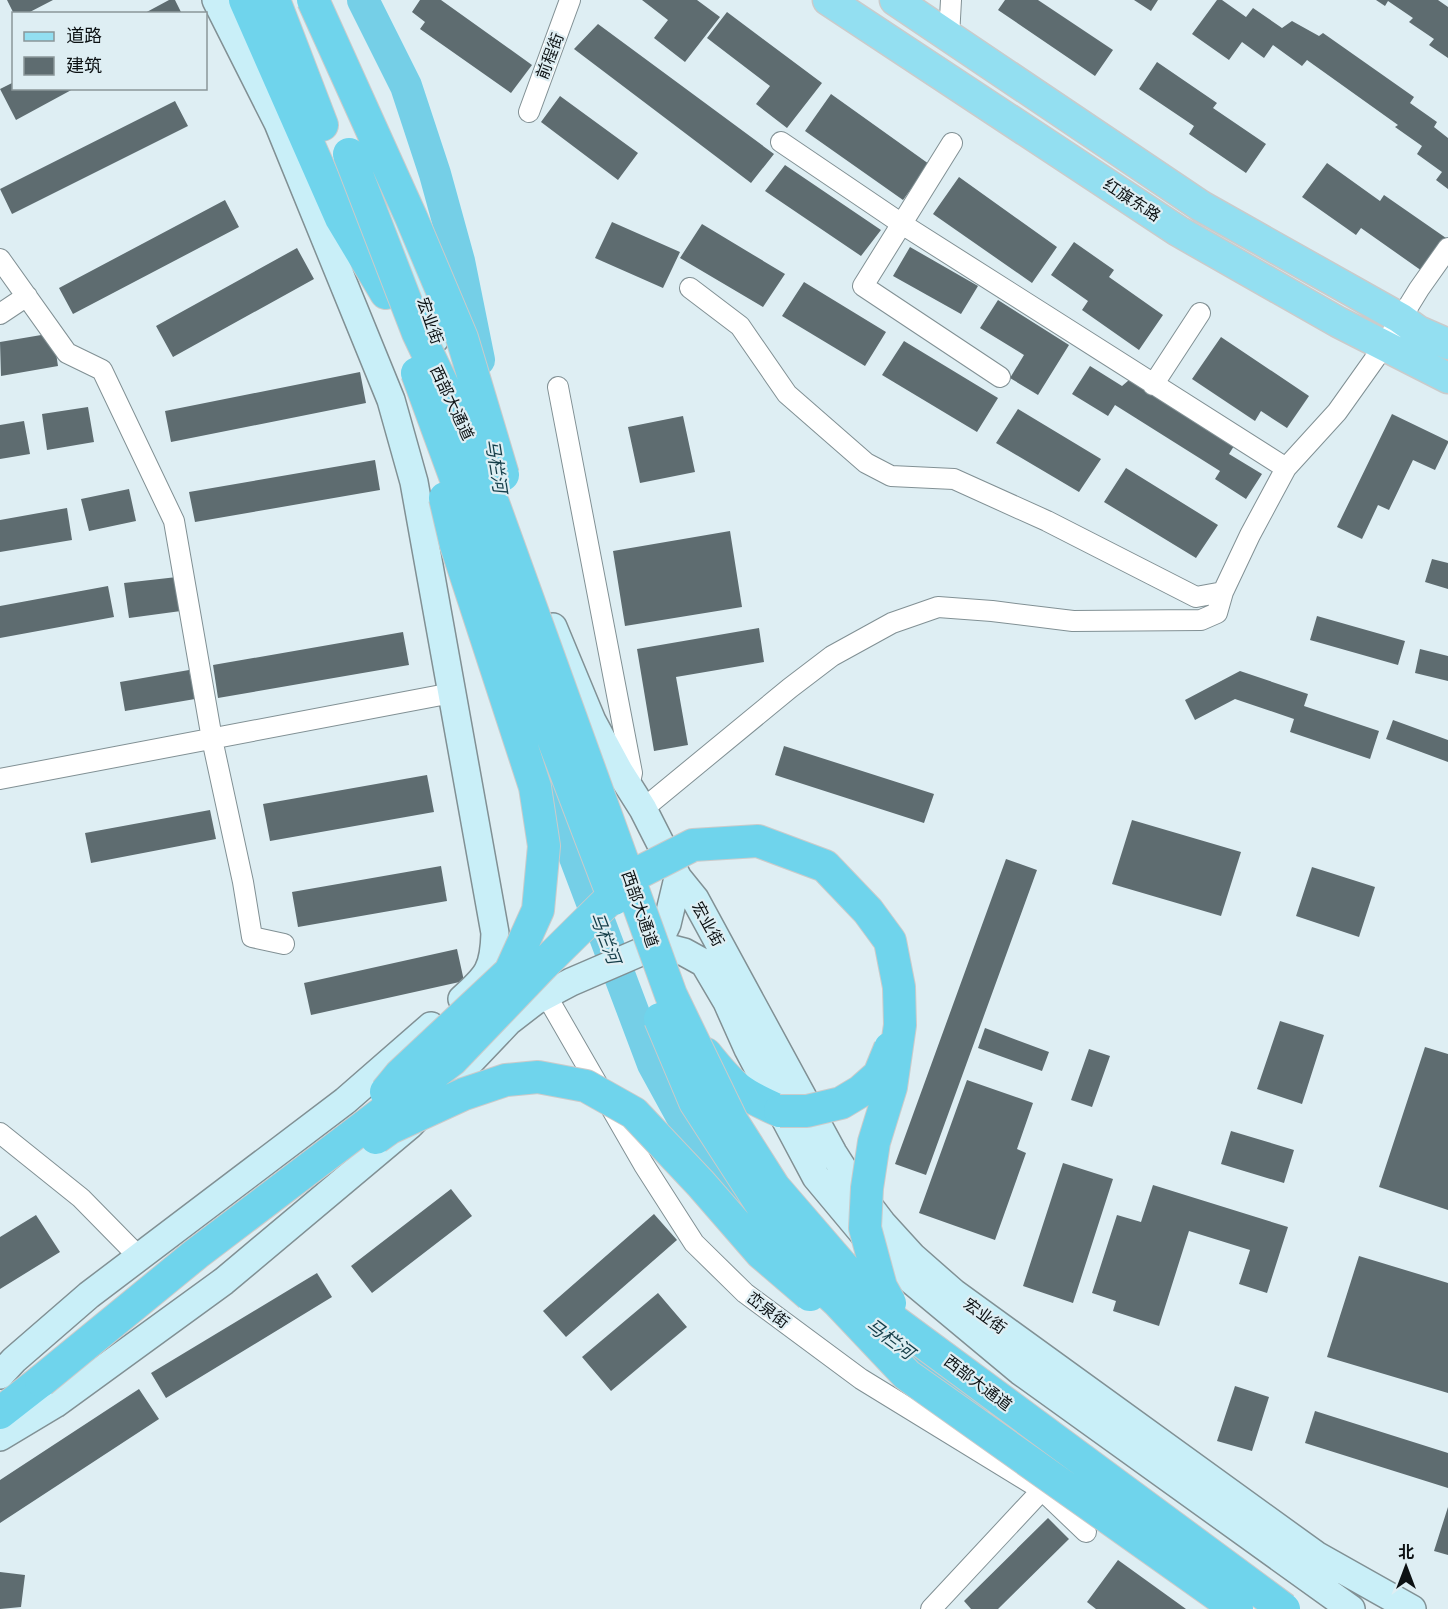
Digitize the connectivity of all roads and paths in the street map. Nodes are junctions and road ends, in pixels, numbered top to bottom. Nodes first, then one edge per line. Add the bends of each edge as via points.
1 (216, 0) edge
2 (245, 0) edge
3 (273, 0) edge
4 (290, 0) edge
5 (313, 0) edge
6 (323, 0) edge
7 (570, 0) edge
8 (828, 0) edge
9 (896, 0) edge
10 (951, 0) edge
11 (949, 37) junction
12 (529, 112) dead end
13 (781, 142) dead end
14 (952, 143) dead end
15 (902, 224) junction
16 (1448, 248) edge
17 (0, 259) edge
18 (690, 288) dead end
19 (386, 293) junction
20 (27, 296) junction
21 (1200, 313) dead end
22 (0, 314) edge
23 (1400, 318) junction
24 (1448, 344) edge
25 (1384, 346) junction
26 (416, 368) junction
27 (1000, 377) dead end
28 (1448, 378) edge
29 (1153, 385) junction
30 (558, 387) dead end
31 (1286, 468) junction
32 (490, 475) junction
33 (414, 482) junction
34 (1223, 592) junction
35 (553, 666) junction
36 (452, 693) junction
37 (212, 739) junction
38 (0, 779) edge
39 (630, 789) junction
40 (678, 878) junction
41 (495, 933) junction
42 (284, 944) dead end
43 (657, 945) junction
44 (546, 995) junction
45 (679, 1014) junction
46 (900, 1025) junction
47 (0, 1133) edge
48 (349, 1138) junction
49 (196, 1254) junction
50 (139, 1257) junction
51 (923, 1343) junction
52 (0, 1375) edge
53 (907, 1376) junction
54 (41, 1381) junction
55 (0, 1408) edge
56 (0, 1413) edge
57 (0, 1437) edge
58 (1042, 1490) junction
59 (1086, 1532) dead end
60 (931, 1609) edge
61 (1237, 1609) edge
62 (1284, 1609) edge
63 (1351, 1609) edge
64 (1412, 1609) edge

1 - 33 main road via 287,145 391,400
2 - 19 highway via 341,218
3 - 19 highway, 西部大通道
4 - 35 highway, 西部大通道, bridge via 418,333 475,453
5 - 35 highway, bridge via 462,338 521,534
6 - 32 main road, 宏业街 via 438,345
7 - 12 street, 前程街
8 - 25 main road, 红旗东路 via 1178,231
9 - 11 main road, 红旗东路
10 - 11 street
11 - 23 main road, 红旗东路 via 1201,206
13 - 15 street
14 - 15 street
15 - 27 street via 863,286
15 - 29 street
16 - 23 street
17 - 20 street
18 - 34 street via 740,326 787,393 866,463 891,476 954,479 1047,521 1196,597
19 - 26 highway, 西部大通道
20 - 22 street
20 - 37 street via 67,353 102,370 174,521
21 - 29 street
23 - 24 main road, 红旗东路
23 - 25 street
25 - 28 main road, 红旗东路
25 - 31 street via 1337,412
26 - 48 highway, bridge via 456,545 535,787 544,846 538,910 510,972 400,1075
26 - 53 highway, 西部大通道, bridge via 652,1001 695,1102 813,1280
29 - 31 street
30 - 39 street via 632,773
31 - 34 street
32 - 33 main road via 470,459 442,456 421,469
32 - 39 main road, 宏业街 via 592,721
33 - 36 main road
34 - 39 street via 1217,613 1201,620 1073,621 938,607 892,623 832,656 790,688
35 - 45 highway, 西部大通道, bridge
36 - 37 street
36 - 41 main road
37 - 38 street
37 - 42 street via 252,938
39 - 40 main road, 宏业街
40 - 43 main road via 667,924
40 - 64 main road, 宏业街 via 695,900 833,1153 882,1223 913,1257 954,1293 1316,1555
41 - 44 main road
41 - 50 main road via 495,954 484,979 345,1101
43 - 44 main road
43 - 63 main road, 宏业街 via 684,952 704,963 816,1177 882,1256 1020,1371
44 - 57 main road via 509,1021 410,1125 224,1281 55,1404
44 - 58 street, 峦泉街 via 694,1243 745,1293 861,1379
45 - 46 highway, bridge via 694,1040 729,1083 748,1097 780,1111 807,1111 841,1103 861,1091 879,1076
45 - 51 highway, 西部大通道, bridge via 732,1121 774,1187 882,1312
46 - 48 highway, bridge via 899,987 890,941 868,911 825,866 758,842 693,845 634,875 452,1060
46 - 51 highway, bridge via 891,1087 874,1142 865,1228 881,1287
47 - 50 street via 81,1198
48 - 49 highway, bridge
49 - 53 highway, bridge via 390,1128 464,1094 506,1080 538,1077 586,1086 634,1113 761,1253
49 - 54 highway, bridge
50 - 52 main road via 89,1295
51 - 62 highway, 西部大通道, bridge
53 - 61 highway, 西部大通道, bridge
54 - 55 highway
54 - 56 highway
58 - 59 street, 峦泉街
58 - 60 street

